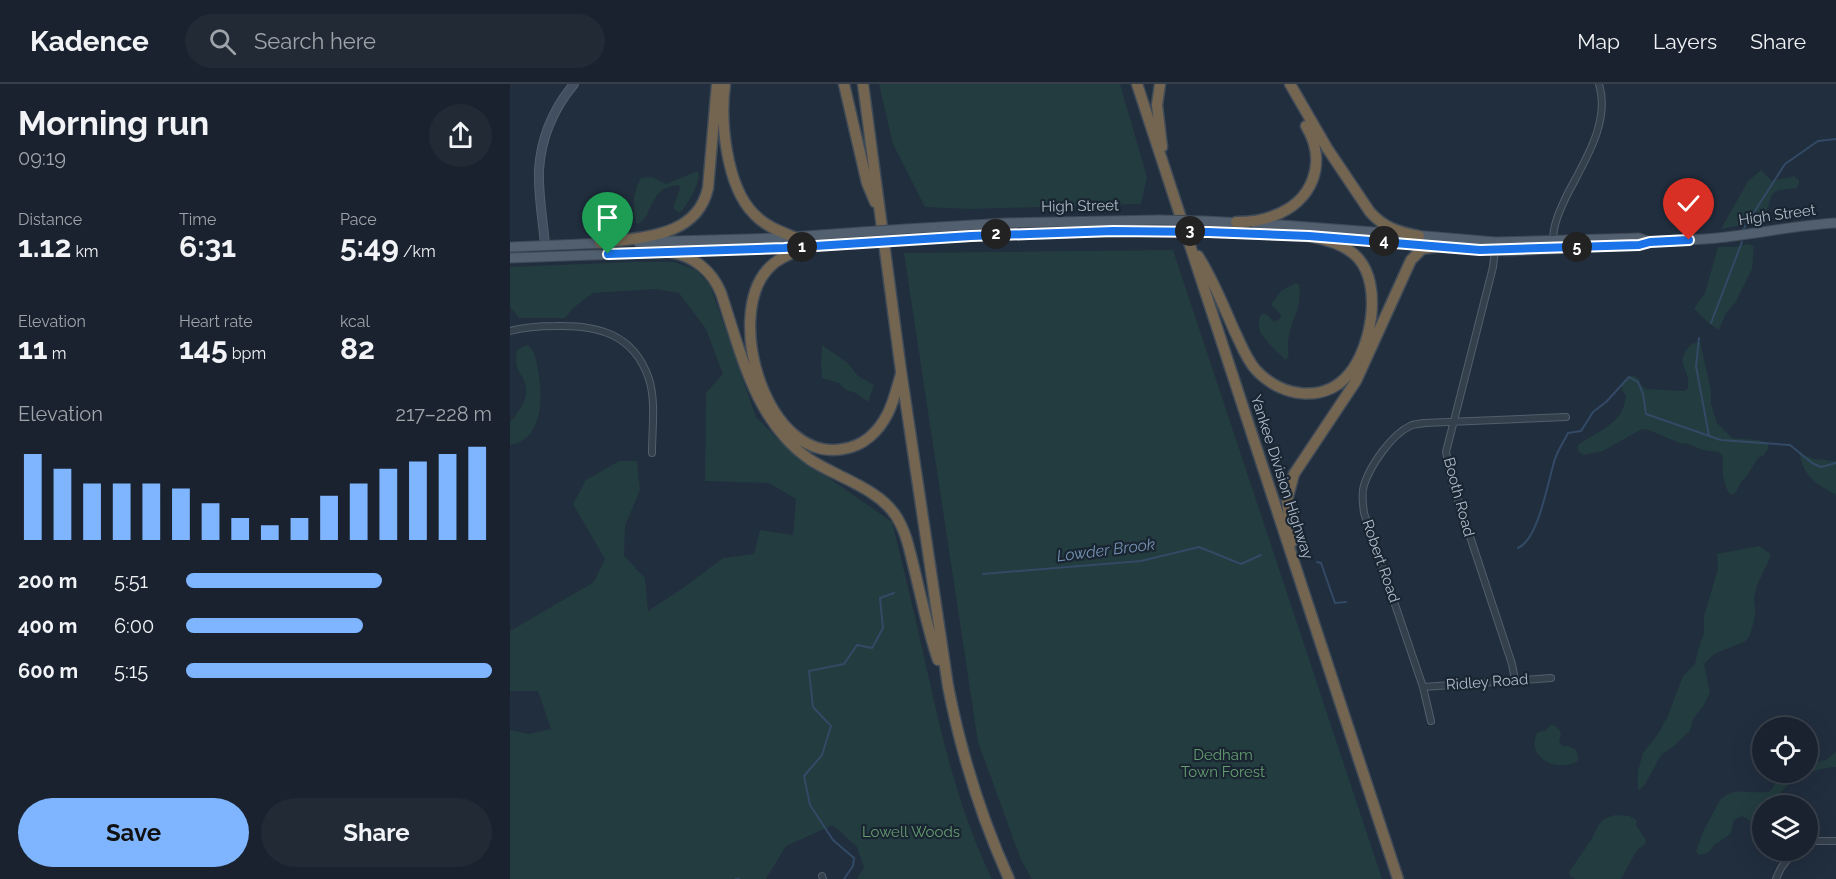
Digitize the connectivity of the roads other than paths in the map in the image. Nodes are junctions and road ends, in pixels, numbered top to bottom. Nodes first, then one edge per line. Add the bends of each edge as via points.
1 (574, 84) edge
2 (717, 84) edge
3 (725, 84) edge
4 (844, 84) edge
5 (863, 84) edge
6 (1137, 84) edge
7 (1160, 84) edge
8 (1281, 84) edge
9 (1290, 84) edge
10 (1599, 84) edge
11 (1164, 165) junction
12 (881, 216) junction
13 (1236, 222) junction
14 (1836, 223) edge
15 (1309, 236) junction
16 (1419, 236) junction
17 (794, 237) junction
18 (1189, 242) junction
19 (600, 243) junction
20 (1553, 244) junction
21 (544, 245) junction
22 (815, 246) junction
23 (1495, 246) junction
24 (510, 247) edge
25 (1434, 247) junction
26 (670, 252) junction
27 (510, 258) edge
28 (510, 331) edge
29 (902, 371) junction
30 (1566, 417) dead end
31 (1453, 422) junction
32 (652, 453) dead end
33 (1293, 560) junction
34 (1551, 678) dead end
35 (1515, 680) junction
36 (948, 686) junction
37 (1423, 687) junction
38 (1431, 721) dead end
39 (1818, 841) edge
40 (1836, 841) edge
41 (1786, 861) edge
42 (1009, 879) edge
43 (1398, 879) edge
44 (1776, 879) edge

1 - 21 street via 556,108 540,159
2 - 19 highway via 708,188 697,212 670,231
3 - 17 highway via 726,139 739,191 759,219
4 - 12 highway via 867,183
5 - 12 highway
6 - 11 highway, Yankee Division Highway
7 - 11 highway via 1157,105
8 - 13 highway via 1313,139 1317,162 1312,180 1302,197 1285,211
9 - 16 highway via 1370,212 1389,228
10 - 20 street via 1603,100 1599,126 1556,219
11 - 18 highway, Yankee Division Highway
12 - 29 highway
13 - 16 main road, High Street
13 - 17 main road, High Street, bridge via 1006,223
14 - 20 main road, High Street via 1716,238
15 - 18 highway via 1338,244 1357,257 1371,282 1373,298 1366,339 1354,367 1336,385 1308,394 1282,389 1256,370
15 - 22 main road, High Street, bridge via 1161,231 1018,233
15 - 25 main road, High Street
16 - 23 main road, High Street
17 - 19 main road, High Street
18 - 33 highway, Yankee Division Highway
19 - 21 main road, High Street
20 - 23 main road, High Street
21 - 24 main road, High Street
22 - 26 main road, High Street
22 - 29 highway via 792,252 771,266 754,297 753,356 764,390 781,420 813,447 852,447 869,438 884,421
23 - 25 main road, High Street
23 - 31 street, Booth Road
25 - 33 highway via 1422,249 1411,260 1356,381 1294,474 1287,500
26 - 27 main road, High Street
26 - 36 highway via 694,261 714,279 754,389 781,433 809,458 879,498 896,516 906,537 932,642
28 - 32 street via 543,326 592,327 630,348 649,380
29 - 36 highway
30 - 31 street, Robert Road
31 - 35 street, Booth Road via 1446,452 1450,475
31 - 37 street, Robert Road via 1424,423 1400,433 1371,469 1362,498
33 - 43 highway, Yankee Division Highway
34 - 35 street, Ridley Road
35 - 37 street, Ridley Road
36 - 42 highway via 972,785
37 - 38 street, Robert Road
39 - 40 street
41 - 44 street

